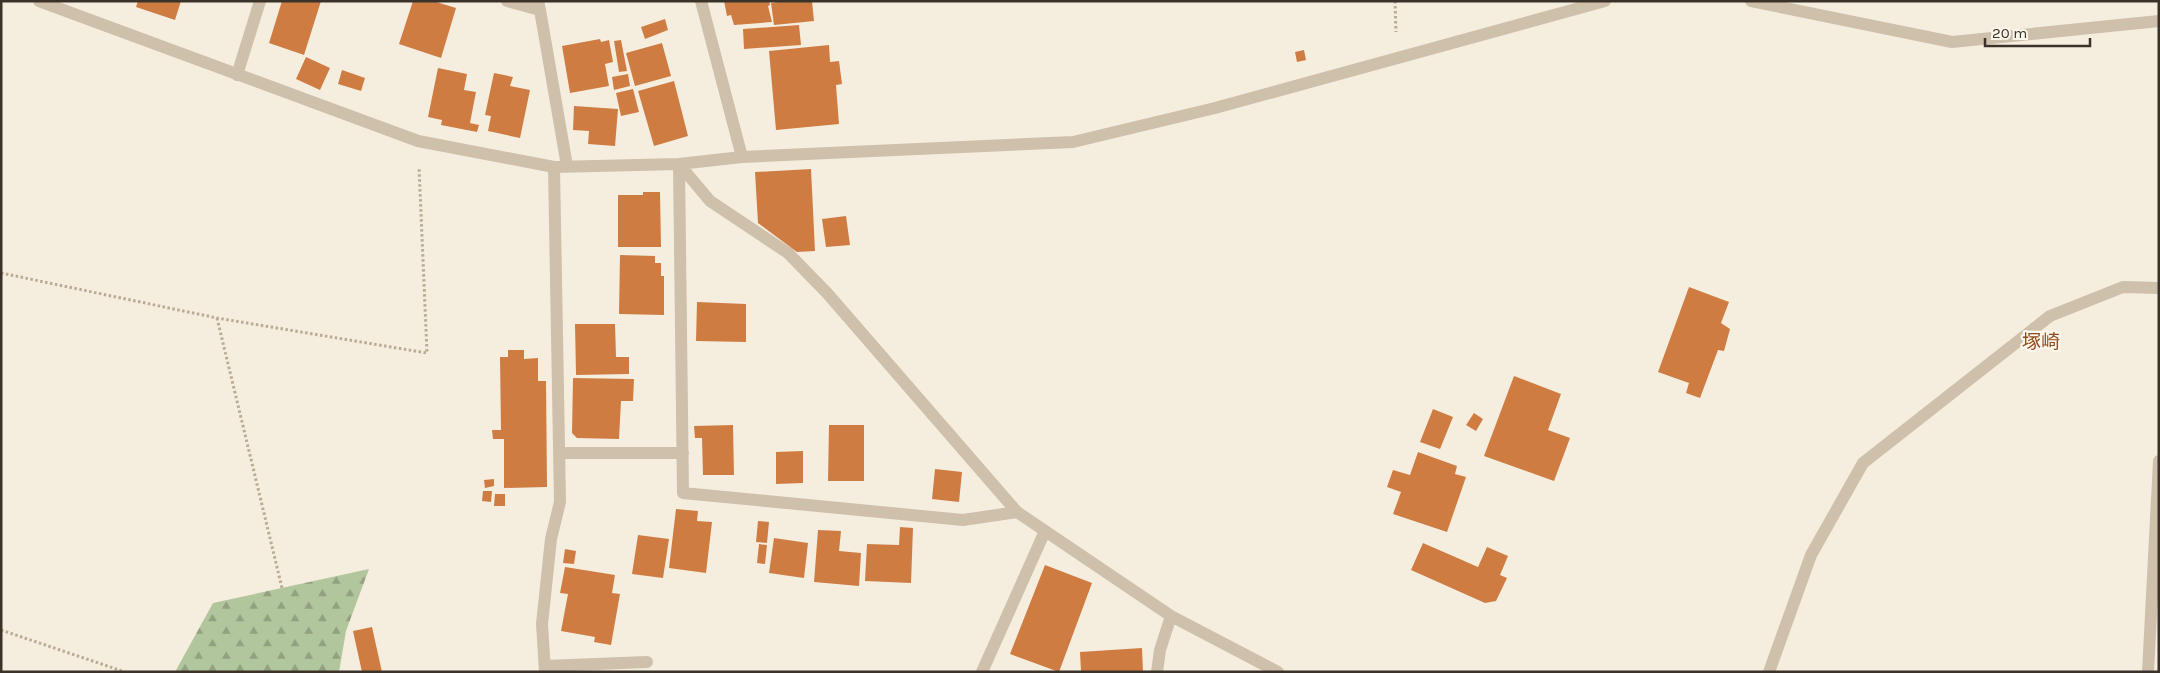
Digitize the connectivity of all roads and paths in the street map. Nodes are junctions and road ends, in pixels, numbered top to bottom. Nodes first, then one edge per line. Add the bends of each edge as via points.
1 (39, 1) edge
2 (260, 1) edge
3 (507, 1) edge
4 (701, 1) edge
5 (1395, 1) edge
6 (1605, 1) edge
7 (1751, 1) edge
8 (539, 6) edge
9 (2159, 21) edge
10 (1397, 58) junction
11 (237, 75) junction
12 (418, 141) junction
13 (742, 157) junction
14 (679, 164) junction
15 (561, 166) junction
16 (1, 273) edge
17 (2159, 288) edge
18 (218, 318) junction
19 (559, 453) junction
20 (683, 453) junction
21 (2159, 461) edge
22 (1017, 512) junction
23 (1045, 531) junction
24 (282, 588) dead end
25 (1171, 616) junction
26 (1, 630) edge
27 (647, 662) dead end
28 (545, 669) edge
29 (125, 672) edge
30 (982, 672) edge
31 (1157, 672) edge
32 (1278, 672) edge
33 (1769, 672) edge
34 (2148, 672) edge

1 - 11 street
2 - 11 street
3 - 8 street
4 - 13 street
5 - 10 path
6 - 10 street
7 - 9 street via 1952,42
8 - 15 street
10 - 13 street via 1216,108 1073,142
11 - 12 street
12 - 15 street
12 - 18 path via 427,353
13 - 14 street
14 - 15 street
14 - 20 street
14 - 22 street via 710,201 788,253
15 - 19 street
16 - 18 path
17 - 33 street via 2123,286 2050,316 1863,463 1811,555
18 - 24 path
19 - 20 street
19 - 28 street via 560,502 551,539 542,624
20 - 22 street via 683,493 963,520
21 - 34 street
22 - 23 street
23 - 25 street
23 - 30 street
25 - 31 street
25 - 32 street
26 - 29 path
27 - 28 street

